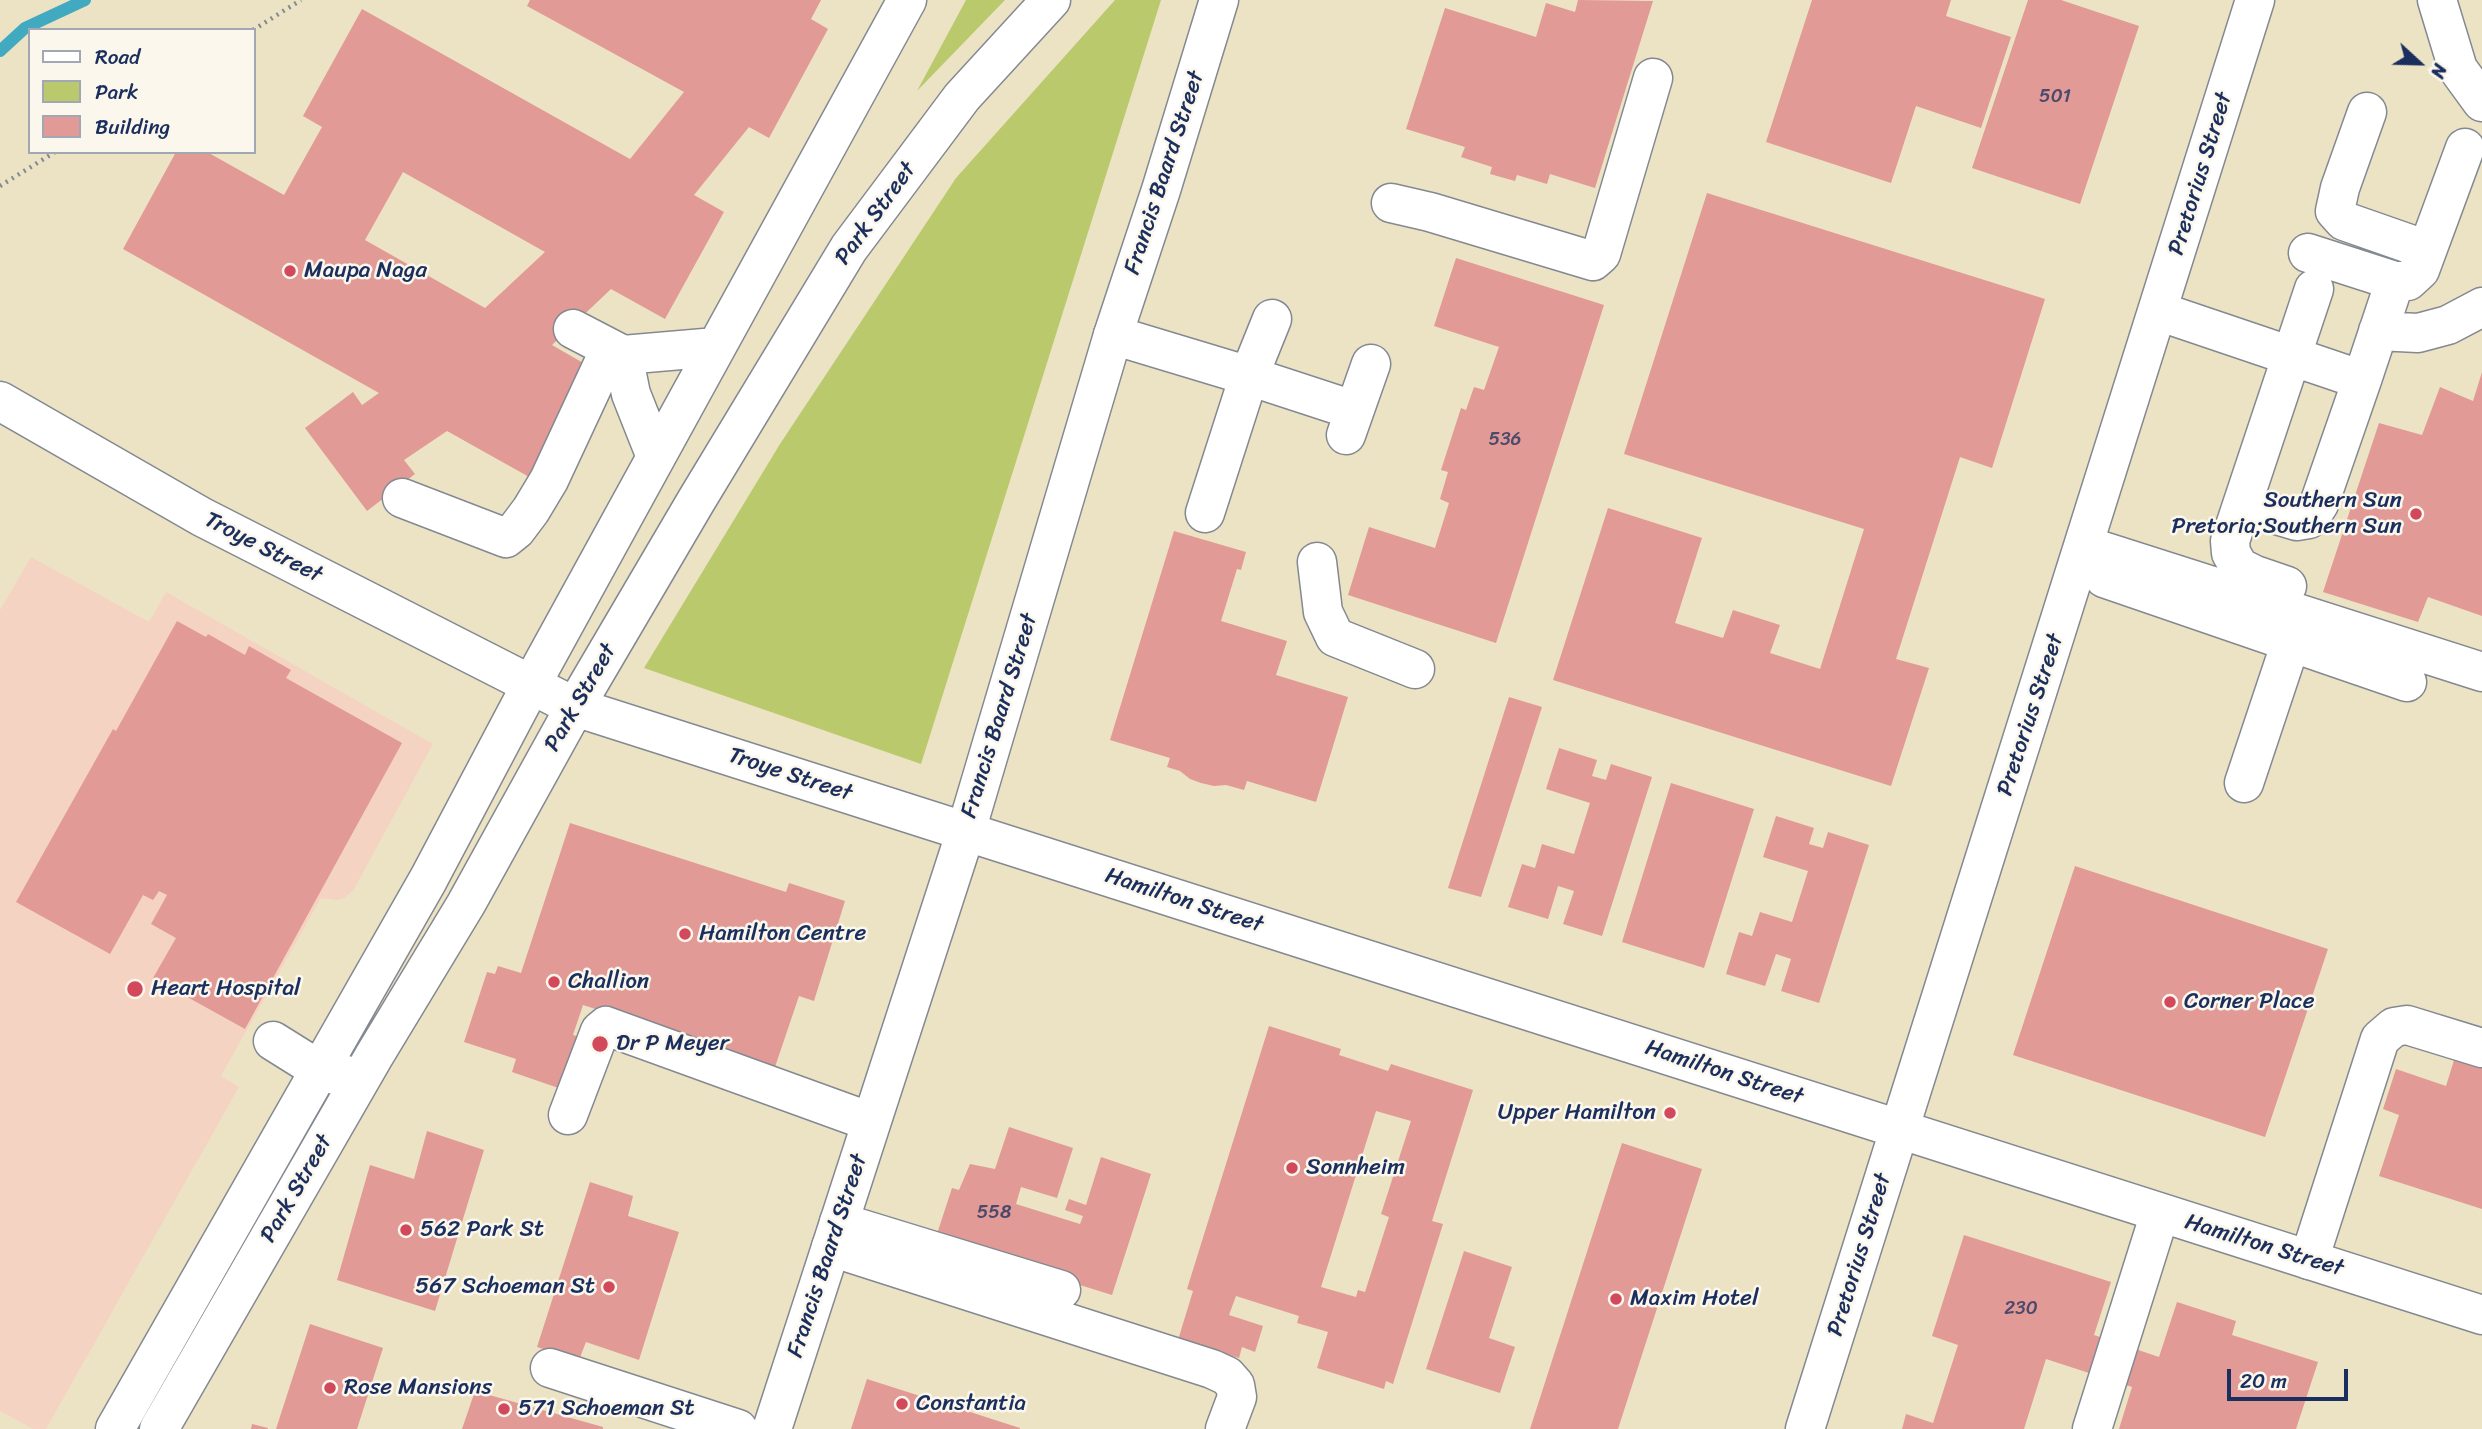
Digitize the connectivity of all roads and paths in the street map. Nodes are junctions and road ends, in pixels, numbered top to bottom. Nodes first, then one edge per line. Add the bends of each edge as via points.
1 (301, 0) edge
2 (907, 0) edge
3 (1051, 0) edge
4 (1219, 0) edge
5 (2255, 0) edge
6 (2437, 0) edge
7 (256, 28) edge
8 (1653, 78) dead end
9 (2482, 102) edge
10 (2367, 112) dead end
11 (2465, 148) dead end
12 (52, 154) edge
13 (0, 187) edge
14 (1391, 203) dead end
15 (2427, 250) junction
16 (2308, 253) dead end
17 (2395, 281) junction
18 (2314, 289) dead end
19 (2482, 307) edge
20 (2158, 310) junction
21 (1272, 319) dead end
22 (573, 329) dead end
23 (2378, 331) junction
24 (1113, 335) junction
25 (716, 347) junction
26 (616, 352) junction
27 (2292, 357) junction
28 (1371, 364) dead end
29 (1249, 376) junction
30 (2362, 380) junction
31 (0, 401) edge
32 (656, 457) junction
33 (402, 498) dead end
34 (2243, 505) junction
35 (1205, 513) dead end
36 (2080, 557) junction
37 (1317, 562) dead end
38 (2301, 591) dead end
39 (2291, 642) junction
40 (1415, 669) dead end
41 (2482, 672) edge
42 (2407, 682) dead end
43 (531, 685) junction
44 (575, 707) junction
45 (2244, 783) dead end
46 (966, 831) junction
47 (273, 1041) dead end
48 (2482, 1048) edge
49 (374, 1056) junction
50 (321, 1071) junction
51 (568, 1115) dead end
52 (872, 1122) junction
53 (1899, 1129) junction
54 (2160, 1213) junction
55 (835, 1234) junction
56 (2309, 1259) junction
57 (1061, 1290) dead end
58 (2482, 1315) edge
59 (550, 1368) dead end
60 (116, 1429) edge
61 (159, 1429) edge
62 (738, 1429) edge
63 (772, 1429) edge
64 (1225, 1429) edge
65 (1805, 1429) edge
66 (2092, 1429) edge

1 - 7 path
2 - 25 main road, Park Street
3 - 44 main road, Park Street via 962,97 849,248
4 - 24 main road, Francis Baard Street
5 - 20 main road, Pretorius Street
6 - 9 main road via 2458,69
8 - 14 main road via 1601,254 1593,261
10 - 15 main road via 2335,211 2344,221
11 - 15 main road
12 - 13 path
15 - 17 main road via 2420,270 2408,281
16 - 17 main road
17 - 23 main road
18 - 27 main road
19 - 23 main road via 2428,330
20 - 27 main road
20 - 36 main road, Pretorius Street
21 - 29 main road
22 - 26 main road
23 - 30 main road
24 - 29 main road
24 - 46 main road, Francis Baard Street
25 - 26 main road
25 - 32 main road, Park Street
26 - 32 main road
26 - 33 main road via 549,480 506,538
27 - 30 main road
27 - 34 main road
28 - 29 main road via 1350,423
29 - 35 main road
30 - 34 main road via 2319,505 2309,519 2297,521
31 - 43 main road, Troye Street via 202,517
32 - 43 main road, Park Street
34 - 38 main road via 2230,541 2239,567
36 - 39 main road
36 - 41 main road
36 - 53 main road, Pretorius Street
37 - 40 main road via 1323,612 1335,637
39 - 42 main road
39 - 45 main road
43 - 44 main road, Troye Street
43 - 50 main road, Park Street
44 - 46 main road, Troye Street
44 - 49 main road, Park Street via 466,904
46 - 52 main road, Francis Baard Street
46 - 53 main road, Hamilton Street
47 - 50 main road
48 - 56 main road via 2407,1025 2394,1027 2381,1039
49 - 50 main road via 351,1073
49 - 61 main road, Park Street
50 - 60 main road, Park Street
51 - 52 main road via 600,1031 606,1026
52 - 55 main road, Francis Baard Street
53 - 54 main road, Hamilton Street
53 - 65 main road, Pretorius Street
54 - 56 main road, Hamilton Street
54 - 66 main road
55 - 57 main road
55 - 63 main road, Francis Baard Street
55 - 64 main road via 1227,1376 1237,1397
56 - 58 main road, Hamilton Street
59 - 62 main road

